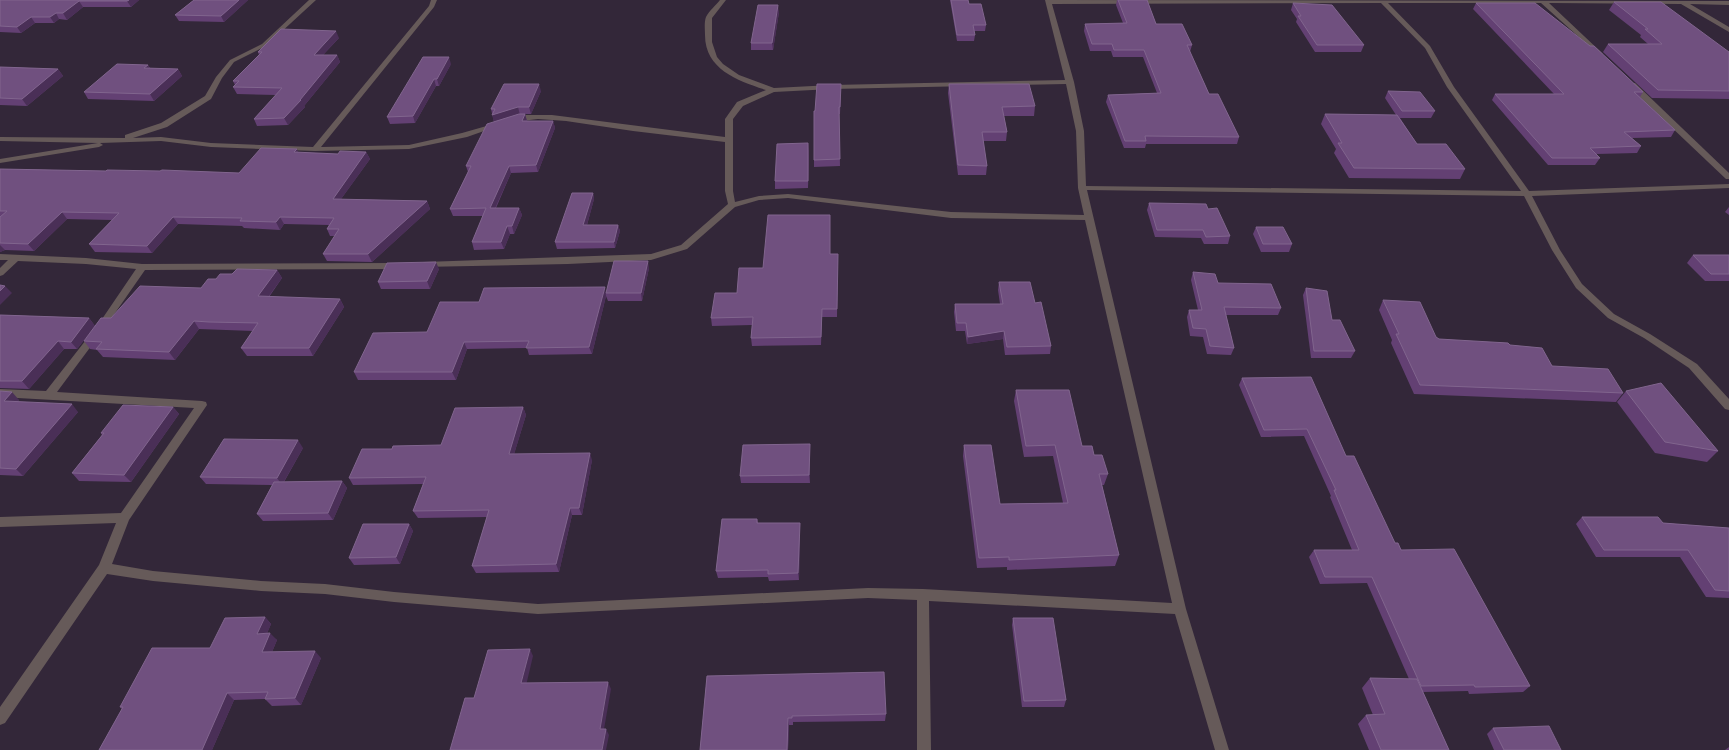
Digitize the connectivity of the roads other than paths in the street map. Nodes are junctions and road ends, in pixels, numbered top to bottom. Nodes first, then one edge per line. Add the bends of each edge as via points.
1 (313, 0) edge
2 (434, 0) edge
3 (723, 0) edge
4 (1048, 1) edge
5 (1382, 1) edge
6 (1543, 1) edge
7 (1682, 2) junction
8 (1729, 3) edge
9 (1729, 30) edge
10 (1607, 62) edge
11 (1625, 78) edge
12 (1070, 82) junction
13 (772, 90) junction
14 (164, 125) junction
15 (0, 139) edge
16 (161, 139) junction
17 (729, 140) junction
18 (116, 141) junction
19 (315, 149) junction
20 (0, 161) edge
21 (1729, 177) edge
22 (1729, 186) edge
23 (1082, 188) junction
24 (1527, 194) junction
25 (732, 205) junction
26 (1090, 218) junction
27 (0, 257) edge
28 (16, 258) junction
29 (142, 267) junction
30 (0, 273) edge
31 (0, 393) edge
32 (49, 394) junction
33 (1729, 406) edge
34 (124, 518) junction
35 (0, 522) edge
36 (104, 568) junction
37 (923, 594) junction
38 (1180, 609) junction
39 (0, 718) edge
40 (924, 750) edge
41 (1222, 750) edge

1 - 14 street via 264,45 232,61 219,76 208,97
2 - 19 street
3 - 13 street via 709,18 710,49 721,66 743,80
4 - 5 street
4 - 12 street
5 - 6 street
5 - 24 street via 1428,47 1451,88
6 - 7 street
6 - 10 street
7 - 8 street
7 - 9 street
11 - 21 street
12 - 13 street
12 - 23 street via 1080,131
13 - 17 street via 740,104 729,119
14 - 16 street
14 - 18 street
15 - 18 street
16 - 18 street
16 - 19 street via 211,145
17 - 19 street via 550,117 520,118 464,135 409,147
17 - 25 street via 729,191
18 - 20 street
22 - 24 street
23 - 24 street
23 - 26 street
24 - 33 street via 1556,250 1579,286 1611,316 1694,366
25 - 26 street via 759,198 788,196 951,215
25 - 29 street via 684,247 651,257 407,266
26 - 38 street
27 - 28 street
28 - 29 street
28 - 30 street
29 - 32 street via 103,324
31 - 32 street
32 - 34 street via 72,398 202,405
34 - 35 street
34 - 36 street
36 - 37 street via 153,576 538,609 868,593
36 - 39 street
37 - 38 street
37 - 40 street
38 - 41 street

